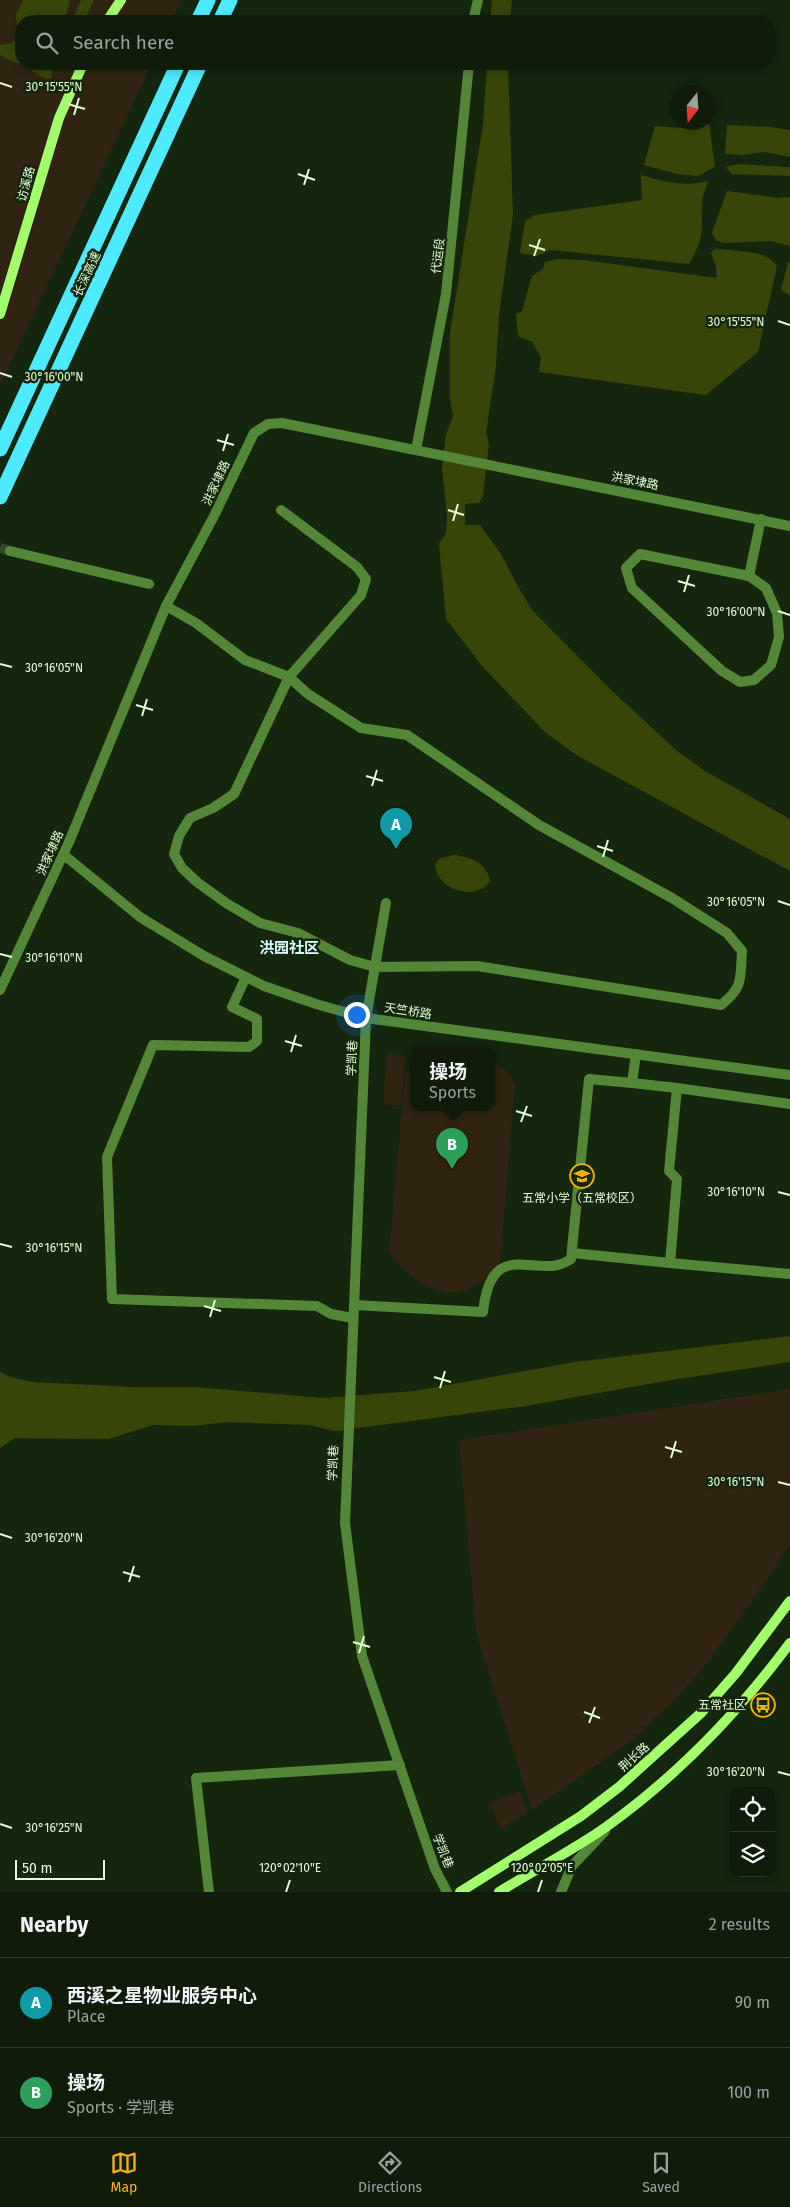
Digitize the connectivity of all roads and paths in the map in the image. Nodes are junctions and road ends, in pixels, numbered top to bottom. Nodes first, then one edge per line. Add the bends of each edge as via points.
1 (121, 0) edge
2 (208, 0) edge
3 (230, 0) edge
4 (478, 0) edge
5 (111, 15) edge
6 (201, 15) edge
7 (223, 15) edge
8 (474, 15) edge
9 (80, 70) edge
10 (175, 70) edge
11 (197, 70) edge
12 (468, 70) edge
13 (0, 314) edge
14 (0, 449) edge
15 (416, 450) junction
16 (0, 497) edge
17 (281, 510) dead end
18 (761, 519) junction
19 (790, 526) edge
20 (10, 551) tunnel mouth
21 (749, 576) junction
22 (149, 584) dead end
23 (166, 606) junction
24 (289, 677) junction
25 (64, 855) junction
26 (386, 903) dead end
27 (375, 967) junction
28 (246, 977) junction
29 (0, 990) edge
30 (366, 1018) junction
31 (636, 1054) junction
32 (790, 1075) edge
33 (632, 1084) junction
34 (678, 1088) junction
35 (790, 1104) edge
36 (572, 1254) junction
37 (670, 1262) junction
38 (790, 1274) edge
39 (354, 1305) junction
40 (353, 1318) junction
41 (790, 1601) edge
42 (790, 1643) edge
43 (400, 1765) junction
44 (614, 1820) junction
45 (209, 1892) edge
46 (447, 1892) edge
47 (460, 1892) edge
48 (499, 1892) edge
49 (561, 1892) edge

1 - 5 main road
2 - 6 highway
3 - 7 highway
4 - 8 street
9 - 13 main road, 访溪路 via 59,118
10 - 14 highway, 长深高速
11 - 16 highway, 长深高速
12 - 15 street, 代运段 via 446,294
15 - 18 street, 洪家埭路
15 - 23 street, 洪家埭路 via 282,423 268,424 254,432
17 - 24 street via 357,567 366,579 361,595
18 - 19 street, 洪家埭路
18 - 21 street
20 - 22 street
21 - 21 street via 640,554 626,568 632,588 722,671 740,682 754,680 771,665 780,637 777,613 766,588
23 - 24 street via 196,623 245,660
23 - 25 street, 洪家埭路
24 - 27 street via 234,794 190,818 179,836 174,854 182,868 197,882 260,923 298,933 350,960
24 - 27 street via 308,694 361,728 407,735 539,825 672,898 727,933 742,951 739,987 721,1004 477,966
25 - 28 street, 天竺桥路 via 140,917
25 - 29 street, 洪家埭路
26 - 27 street, 学凯巷
27 - 30 street, 学凯巷
28 - 30 street, 天竺桥路 via 316,1004
28 - 40 street via 232,1007 256,1019 257,1042 249,1048 153,1045 107,1157 112,1299 317,1306 331,1314
30 - 31 street, 天竺桥路
30 - 39 street, 学凯巷
31 - 32 street, 天竺桥路
31 - 33 street
33 - 34 street
33 - 36 street via 589,1079
34 - 35 street
34 - 37 street via 669,1171 677,1179
36 - 37 street
36 - 39 street via 563,1266 517,1264 506,1267 493,1277 485,1294 483,1312
37 - 38 street
39 - 40 street, 学凯巷
40 - 43 street, 学凯巷 via 345,1523 362,1656
41 - 47 main road, 荆长路 via 736,1673 701,1713 627,1781 581,1816
42 - 44 main road via 725,1724
43 - 45 street via 196,1778
43 - 46 street, 学凯巷 via 435,1869
44 - 48 main road
44 - 49 street via 572,1866

